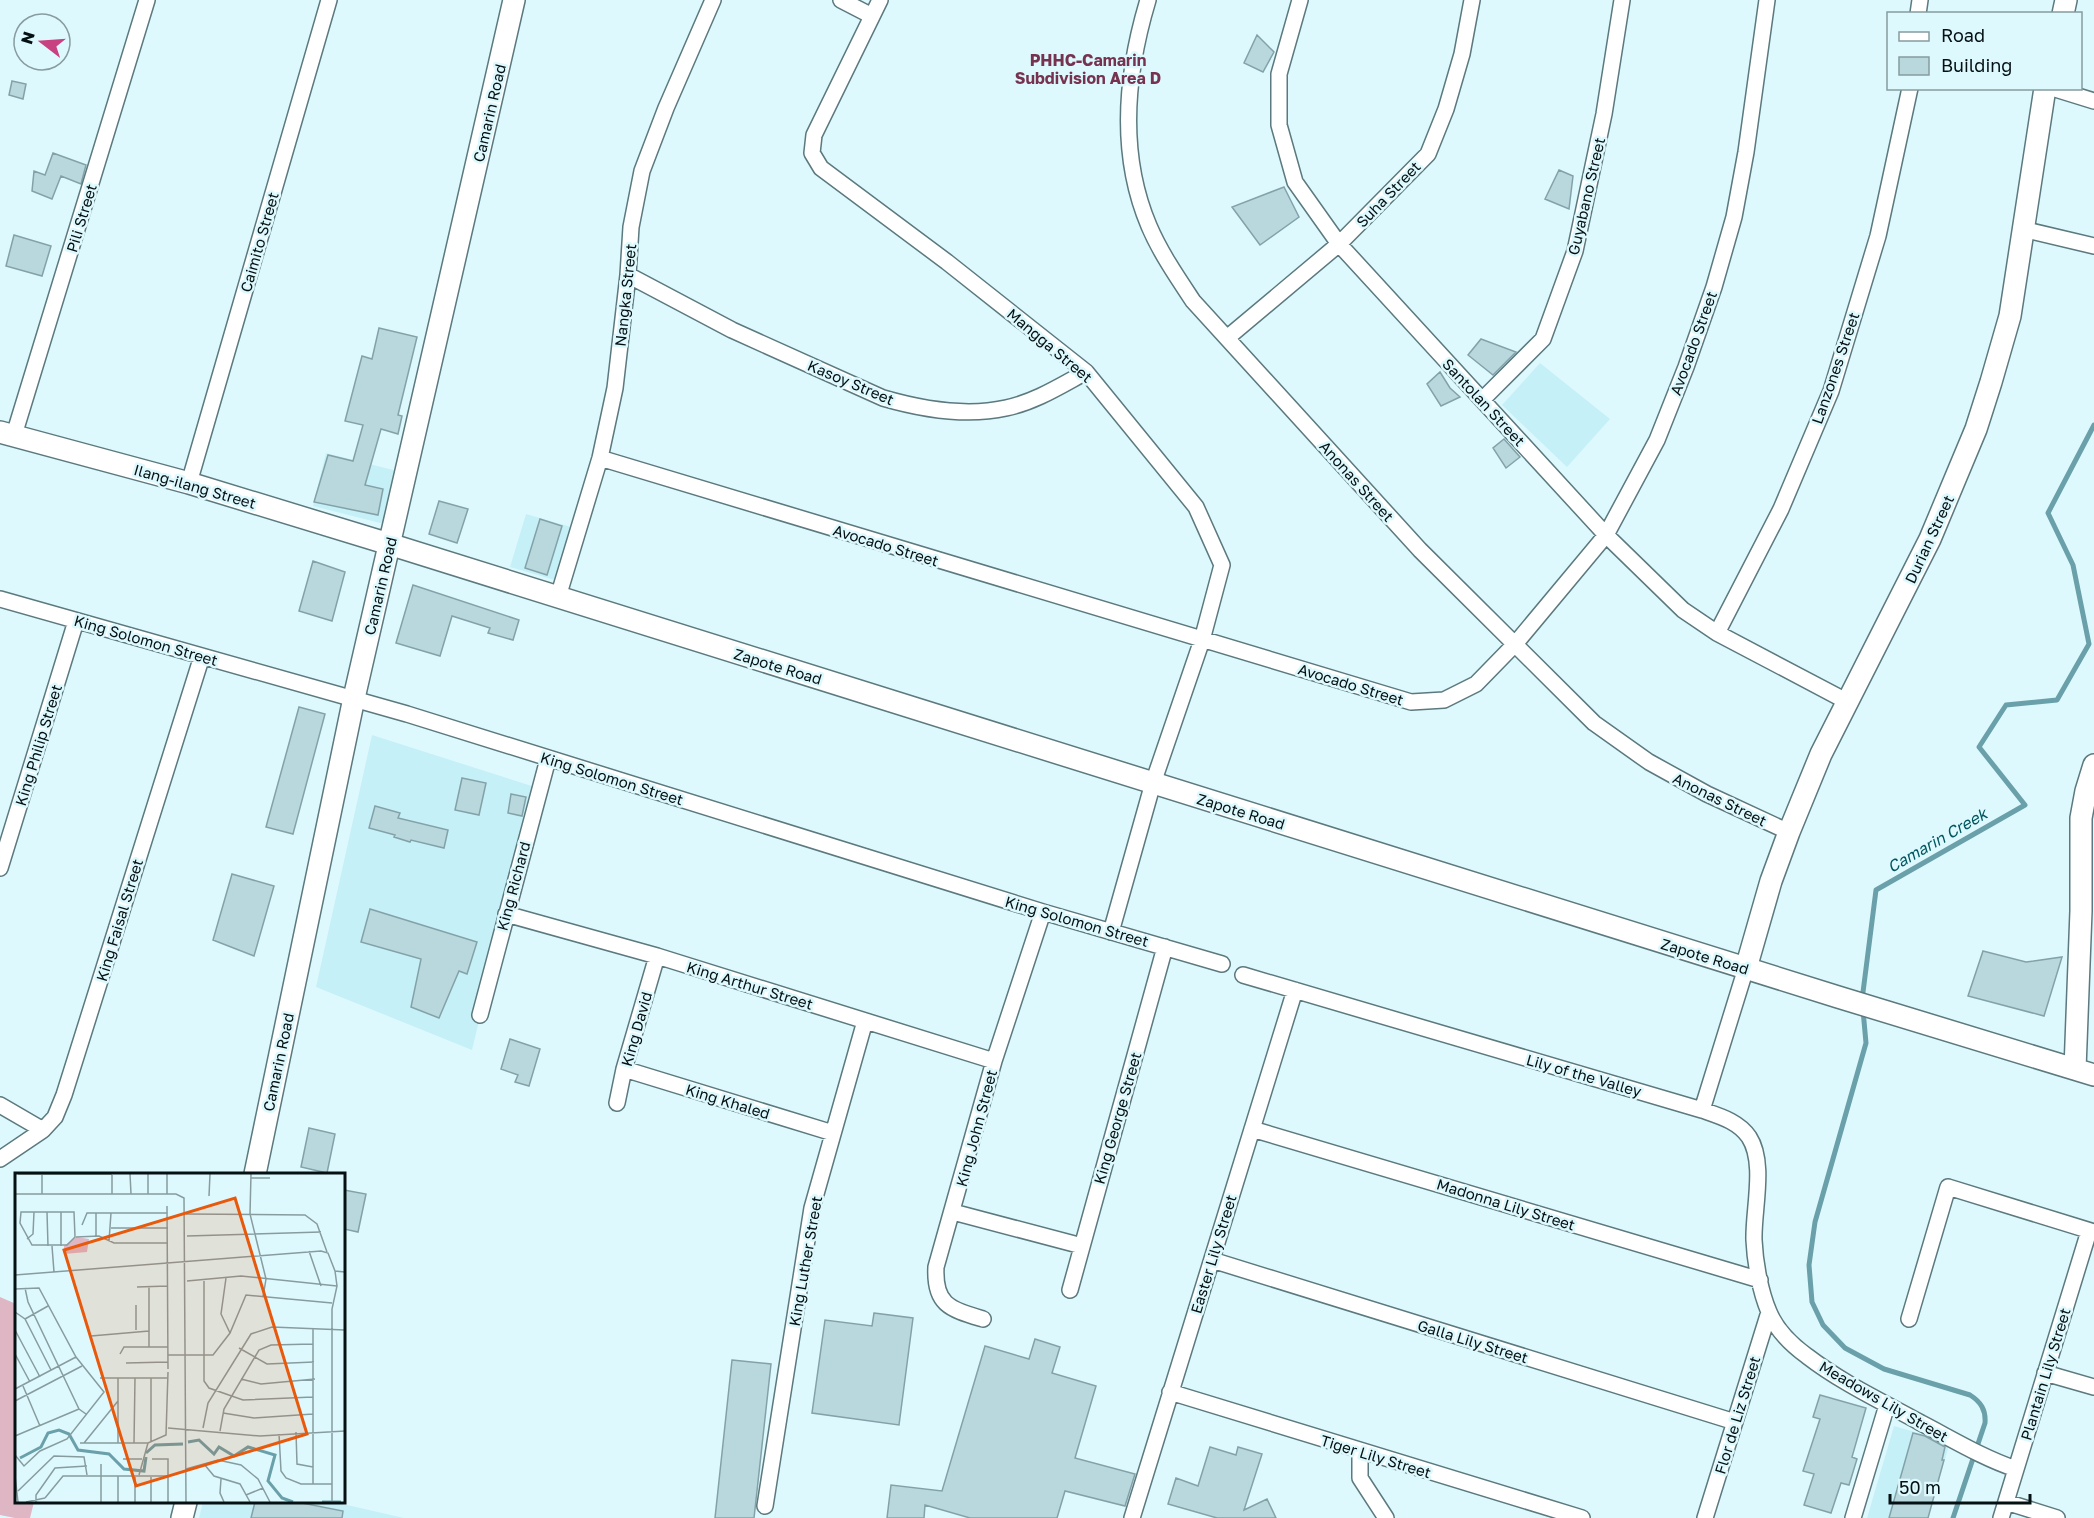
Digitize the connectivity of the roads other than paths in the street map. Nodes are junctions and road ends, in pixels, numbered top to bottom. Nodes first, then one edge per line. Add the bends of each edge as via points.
1 (147, 0) edge
2 (329, 0) edge
3 (514, 0) edge
4 (713, 0) edge
5 (841, 0) edge
6 (880, 0) edge
7 (1148, 0) edge
8 (1300, 0) edge
9 (1472, 0) edge
10 (1622, 0) edge
11 (1767, 0) edge
12 (872, 16) junction
13 (1910, 90) edge
14 (2044, 90) edge
15 (2058, 90) edge
16 (2094, 101) edge
17 (2022, 229) junction
18 (1339, 244) junction
19 (2094, 246) edge
20 (628, 275) junction
21 (1227, 338) junction
22 (1086, 372) junction
23 (1482, 400) junction
24 (7, 434) edge
25 (600, 458) junction
26 (189, 483) junction
27 (1606, 535) junction
28 (390, 544) junction
29 (558, 597) junction
30 (0, 599) edge
31 (76, 621) junction
32 (1717, 633) junction
33 (1202, 640) junction
34 (1515, 643) junction
35 (202, 656) junction
36 (354, 698) junction
37 (1848, 702) junction
38 (548, 759) junction
39 (2094, 765) edge
40 (1153, 783) junction
41 (1789, 832) junction
42 (0, 868) edge
43 (2087, 908) edge
44 (1043, 912) junction
45 (506, 914) junction
46 (1112, 932) junction
47 (1165, 947) junction
48 (657, 956) junction
49 (1222, 964) dead end
50 (1746, 968) junction
51 (1243, 975) dead end
52 (1295, 990) junction
53 (480, 1015) dead end
54 (866, 1021) junction
55 (994, 1061) junction
56 (624, 1069) junction
57 (2084, 1072) edge
58 (616, 1102) dead end
59 (0, 1104) edge
60 (1702, 1110) junction
61 (1252, 1129) junction
62 (44, 1130) junction
63 (832, 1133) junction
64 (0, 1159) edge
65 (255, 1173) edge
66 (953, 1212) junction
67 (2092, 1232) edge
68 (1082, 1246) junction
69 (1212, 1260) junction
70 (1760, 1280) junction
71 (1070, 1290) dead end
72 (1769, 1312) junction
73 (1909, 1318) dead end
74 (983, 1319) dead end
75 (2045, 1373) junction
76 (2094, 1387) edge
77 (1170, 1392) junction
78 (1887, 1405) junction
79 (1735, 1422) junction
80 (1360, 1451) junction
81 (2016, 1469) junction
82 (2006, 1502) junction
83 (186, 1503) edge
84 (765, 1506) dead end
85 (182, 1518) edge
86 (1132, 1518) edge
87 (1386, 1518) edge
88 (1582, 1518) edge
89 (1705, 1518) edge
90 (1853, 1518) edge
91 (2001, 1518) edge
92 (2057, 1518) edge

1 - 24 street, Pili Street
2 - 26 street, Caimito Street
3 - 28 main road, Camarin Road
4 - 20 street, Nangka Street via 642,171 631,227
5 - 12 street
6 - 12 street, Mangga Street
7 - 21 street, Anonas Street via 1130,81 1132,171 1141,206 1161,250 1193,301
8 - 18 street, Santolan Street via 1279,74 1279,125 1294,182
9 - 18 street, Suha Street via 1462,54 1428,154
10 - 23 street, Guyabano Street via 1604,114 1575,251 1543,339
11 - 27 street, Avocado Street via 1734,217 1714,287 1657,440
12 - 22 street, Mangga Street via 814,135 812,153 821,168
13 - 32 street, Lanzones Street via 1878,236 1831,392 1781,509
14 - 17 main road, Durian Street
15 - 16 street
17 - 19 street
17 - 37 main road, Durian Street via 2010,316 1976,429 1930,540
18 - 21 street, Suha Street
18 - 23 street, Santolan Street
20 - 22 street, Kasoy Street via 732,330 906,405 967,412 1004,409
20 - 25 street, Nangka Street via 615,387
21 - 34 street, Anonas Street via 1420,550
22 - 33 street, Mangga Street via 1196,507 1222,565
23 - 27 street, Santolan Street
24 - 26 main road, Ilang-ilang Street
25 - 29 street, Nangka Street
25 - 33 street, Avocado Street
26 - 28 main road, Ilang-ilang Street
27 - 32 street, Santolan Street via 1683,610
27 - 34 street, Avocado Street
28 - 29 main road, Zapote Road
28 - 36 main road, Camarin Road
29 - 40 main road, Zapote Road
30 - 31 street, King Solomon Street
31 - 35 street, King Solomon Street
31 - 42 street, King Philip Street
32 - 37 street, Santolan Street
33 - 34 street, Avocado Street via 1411,702 1444,700 1476,684
33 - 40 street, Mangga Street
34 - 41 street, Anonas Street via 1594,723 1649,762
35 - 36 street, King Solomon Street
35 - 62 street, King Faisal Street via 64,1095 55,1117
36 - 38 street, King Solomon Street
36 - 65 main road, Camarin Road
37 - 41 main road, Durian Street via 1821,754
38 - 44 street, King Solomon Street
38 - 45 street, King Richard
39 - 43 main road via 2081,818
40 - 46 street, Mangga Street
40 - 50 main road, Zapote Road
41 - 50 main road, Durian Street
43 - 57 main road
44 - 46 street, King Solomon Street
44 - 55 street, King John Street
45 - 48 street, King Arthur Street
45 - 53 street, King Richard
46 - 47 street, King Solomon Street
47 - 49 street, King Solomon Street
47 - 68 street, King George Street
48 - 54 street, King Arthur Street
48 - 56 street, King David
50 - 57 main road, Zapote Road
50 - 60 street
51 - 52 street, Lily of the Valley
52 - 60 street, Lily of the Valley
52 - 61 street, Easter Lily Street
54 - 55 street, King Arthur Street
54 - 63 street, King Luther Street
55 - 66 street, King John Street
56 - 58 street, King David
56 - 63 street, King Khaled
59 - 62 street
60 - 70 street, Lily of the Valley via 1736,1124 1755,1150 1754,1242
61 - 69 street, Easter Lily Street
61 - 70 street, Madonna Lily Street
62 - 64 street, King Faisal Street
63 - 84 street, King Luther Street via 812,1208
66 - 68 street
66 - 74 street, King John Street via 936,1267 938,1295 949,1305
67 - 73 street via 1948,1187
67 - 75 street, Plantain Lily Street
68 - 71 street, King George Street
69 - 77 street, Easter Lily Street
69 - 79 street, Galla Lily Street
70 - 72 street, Lily of the Valley
72 - 78 street, Meadows Lily Street via 1786,1337 1807,1356
72 - 79 street, Flor de Liz Street
75 - 76 street
75 - 81 street, Plantain Lily Street
77 - 80 street, Tiger Lily Street
77 - 86 street, Easter Lily Street
78 - 81 street, Meadows Lily Street
78 - 90 street
79 - 89 street, Flor de Liz Street
80 - 87 street via 1360,1478
80 - 88 street, Tiger Lily Street
81 - 82 street, Plantain Lily Street
82 - 91 street, Plantain Lily Street
82 - 92 street
83 - 85 main road

